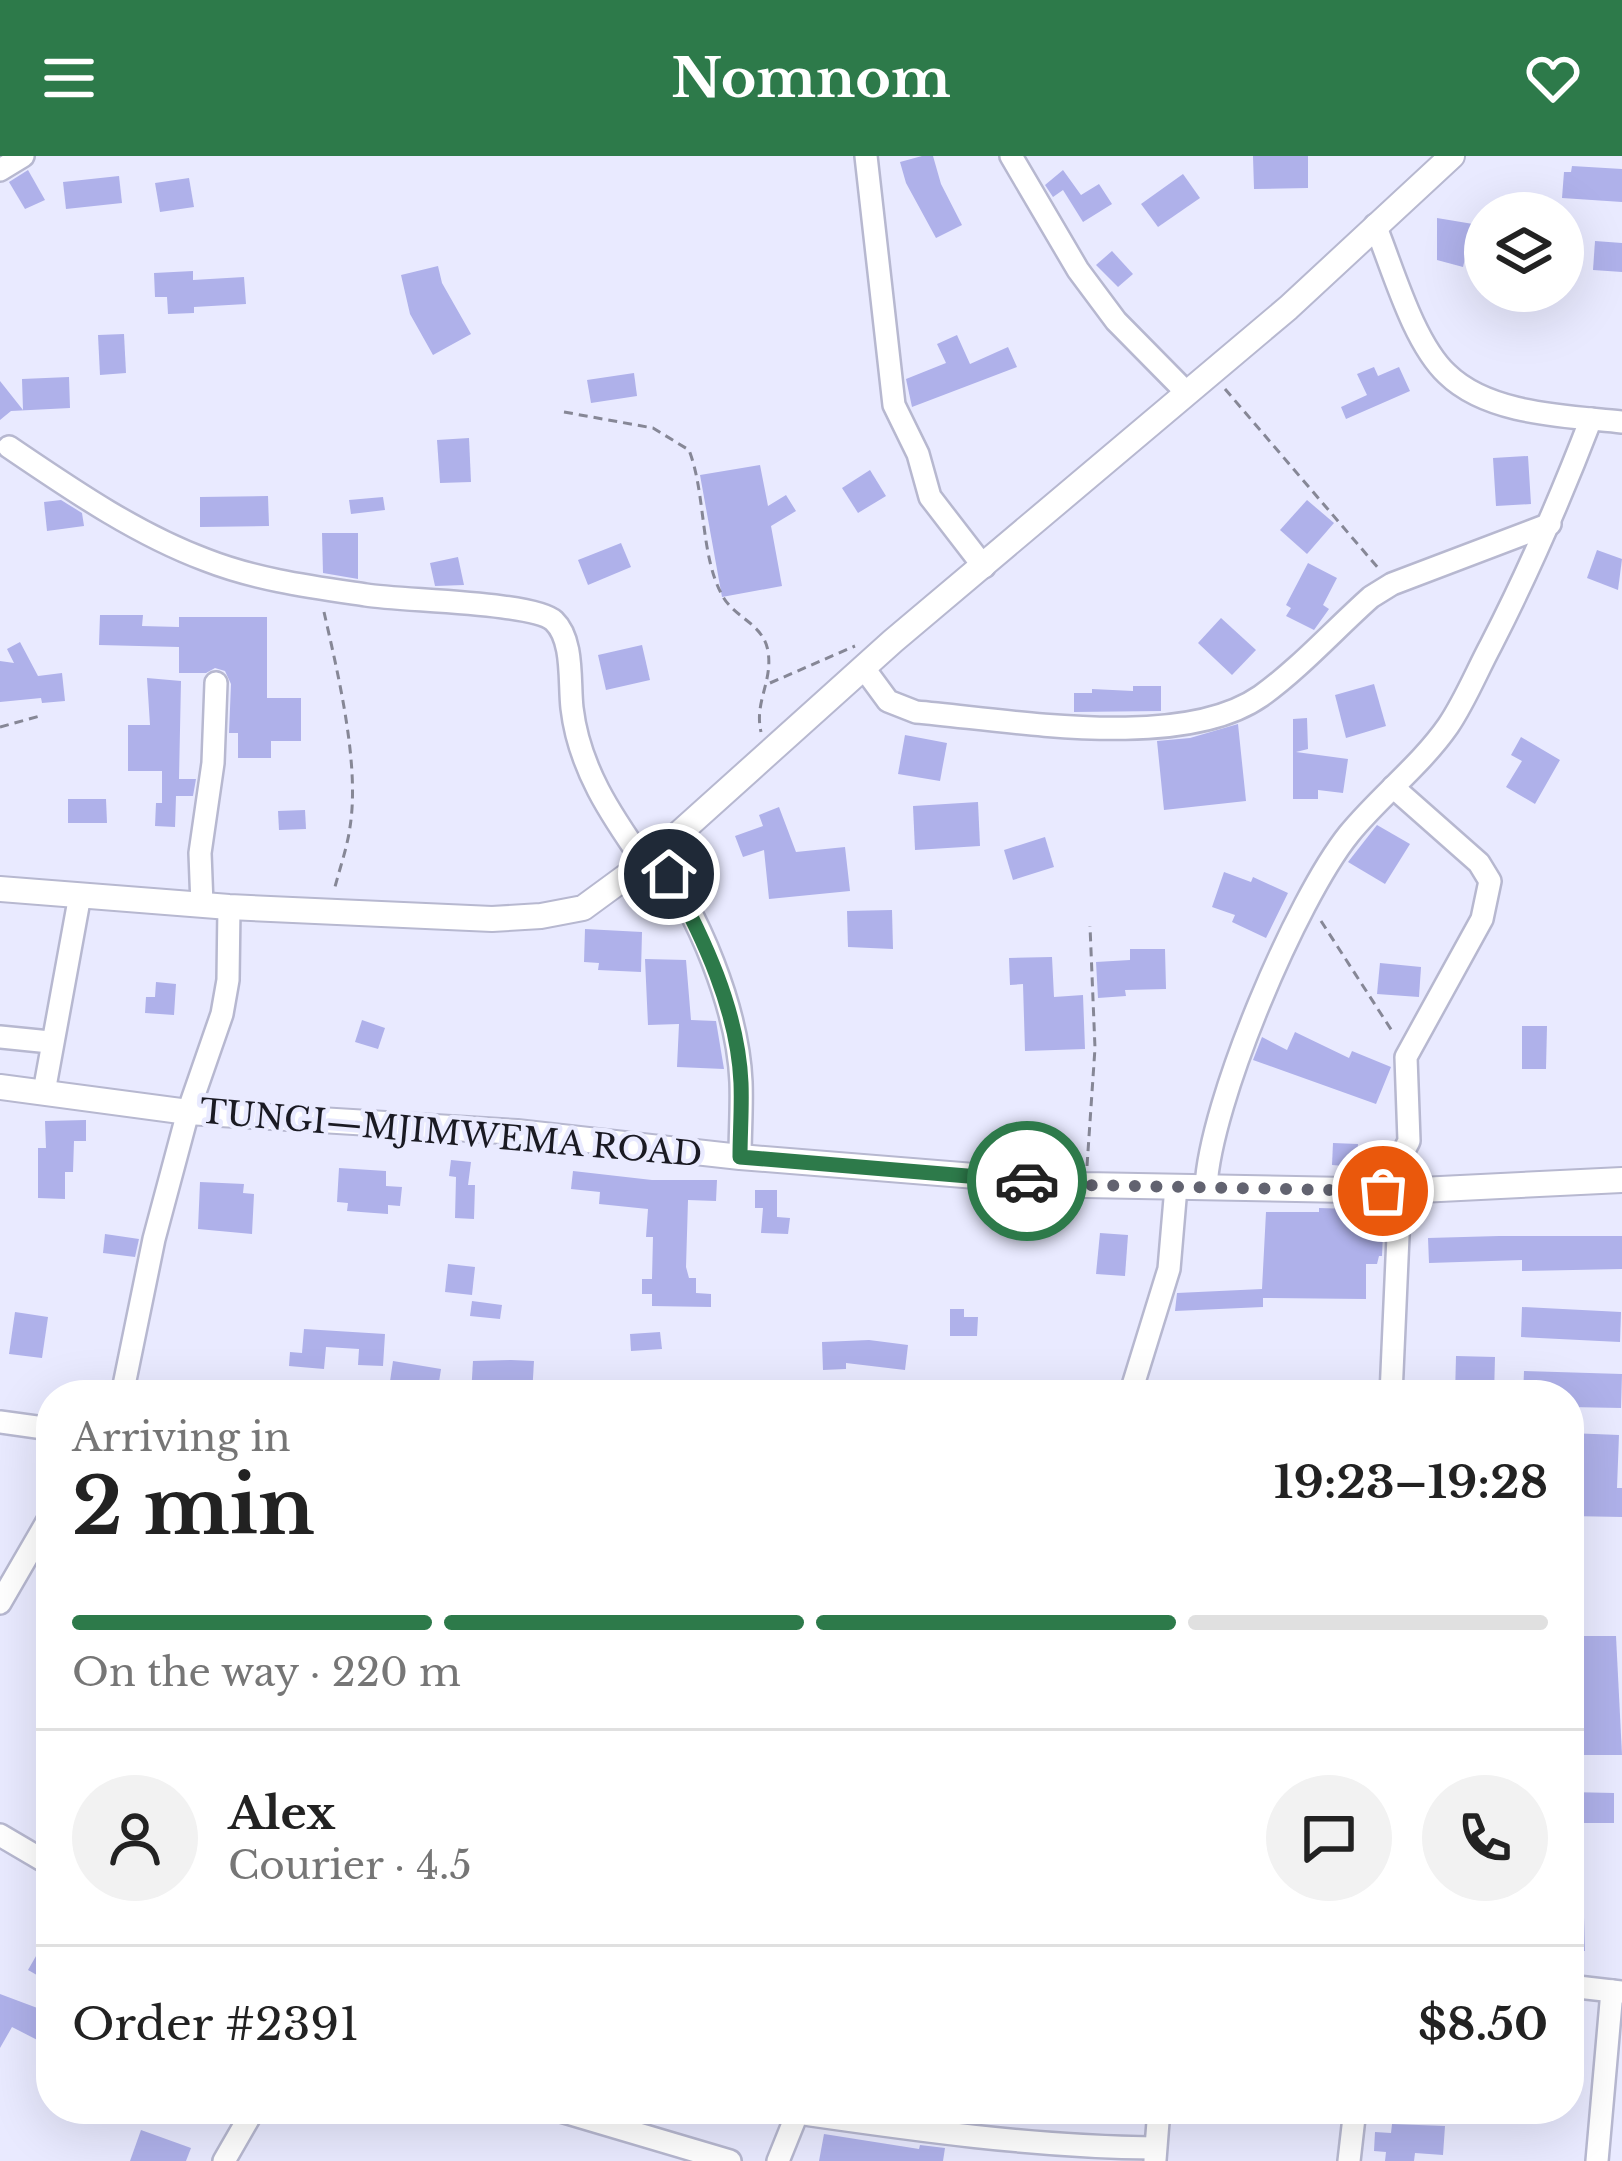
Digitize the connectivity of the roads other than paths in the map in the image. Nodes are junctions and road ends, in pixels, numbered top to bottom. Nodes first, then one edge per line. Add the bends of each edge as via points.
1 (23, 156) edge
2 (866, 156) edge
3 (1011, 156) edge
4 (1452, 156) edge
5 (0, 170) edge
6 (1375, 226) junction
7 (1187, 393) junction
8 (1591, 419) junction
9 (1622, 422) edge
10 (9, 447) dead end
11 (1550, 524) junction
12 (984, 567) junction
13 (860, 656) junction
14 (216, 683) dead end
15 (1394, 787) junction
16 (649, 859) junction
17 (0, 889) edge
18 (80, 895) junction
19 (202, 905) junction
20 (229, 907) junction
21 (0, 1037) edge
22 (50, 1042) junction
23 (0, 1087) edge
24 (44, 1092) junction
25 (188, 1112) junction
26 (740, 1157) junction
27 (1622, 1180) edge
28 (1176, 1187) junction
29 (1206, 1187) junction
30 (1391, 1191) junction
31 (125, 1380) edge
32 (1135, 1380) edge
33 (1390, 1380) edge
34 (0, 1422) edge
35 (36, 1427) edge
36 (36, 1541) edge
37 (0, 1603) edge
38 (0, 1835) edge
39 (36, 1856) edge
40 (1584, 1988) edge
41 (1617, 1992) edge
42 (245, 2124) edge
43 (605, 2124) edge
44 (793, 2124) edge
45 (876, 2124) edge
46 (1157, 2124) edge
47 (1353, 2124) edge
48 (1154, 2154) edge
49 (224, 2161) edge
50 (730, 2161) edge
51 (778, 2161) edge
52 (1349, 2161) edge
53 (1597, 2161) edge

1 - 5 street
2 - 12 street via 894,406 930,497
3 - 7 street via 1078,270
4 - 6 street
6 - 7 street
6 - 8 street via 1418,329 1448,376 1508,406
7 - 12 street
8 - 9 street
8 - 11 street
10 - 16 street via 90,501 204,560 405,602 551,617 563,632 589,773
11 - 13 street via 1392,584 1260,697 1201,722 1110,727 916,712 888,701
11 - 15 street via 1451,721
12 - 13 street
13 - 16 street
14 - 19 street
15 - 29 street via 1307,898 1246,1043 1213,1138
15 - 30 street via 1490,881 1482,919 1406,1057 1409,1141
16 - 20 street via 583,908 541,916
16 - 26 street via 692,917 734,1033
17 - 18 street
18 - 19 street
18 - 22 street
19 - 20 street
20 - 25 street via 222,1014
21 - 22 street
22 - 24 street
23 - 24 street, TUNGI—MJIMWEMA ROAD
24 - 25 street, TUNGI—MJIMWEMA ROAD
25 - 26 street, TUNGI—MJIMWEMA ROAD via 517,1132
25 - 31 street
26 - 28 street, TUNGI—MJIMWEMA ROAD
27 - 30 street, TUNGI—MJIMWEMA ROAD
28 - 29 street, TUNGI—MJIMWEMA ROAD
28 - 32 street via 1169,1269
29 - 30 street, TUNGI—MJIMWEMA ROAD
30 - 33 street
34 - 35 street
36 - 37 street
38 - 39 street
40 - 41 street
41 - 53 street
42 - 49 street
43 - 50 street
44 - 51 street
45 - 48 street
46 - 48 street
47 - 52 street

